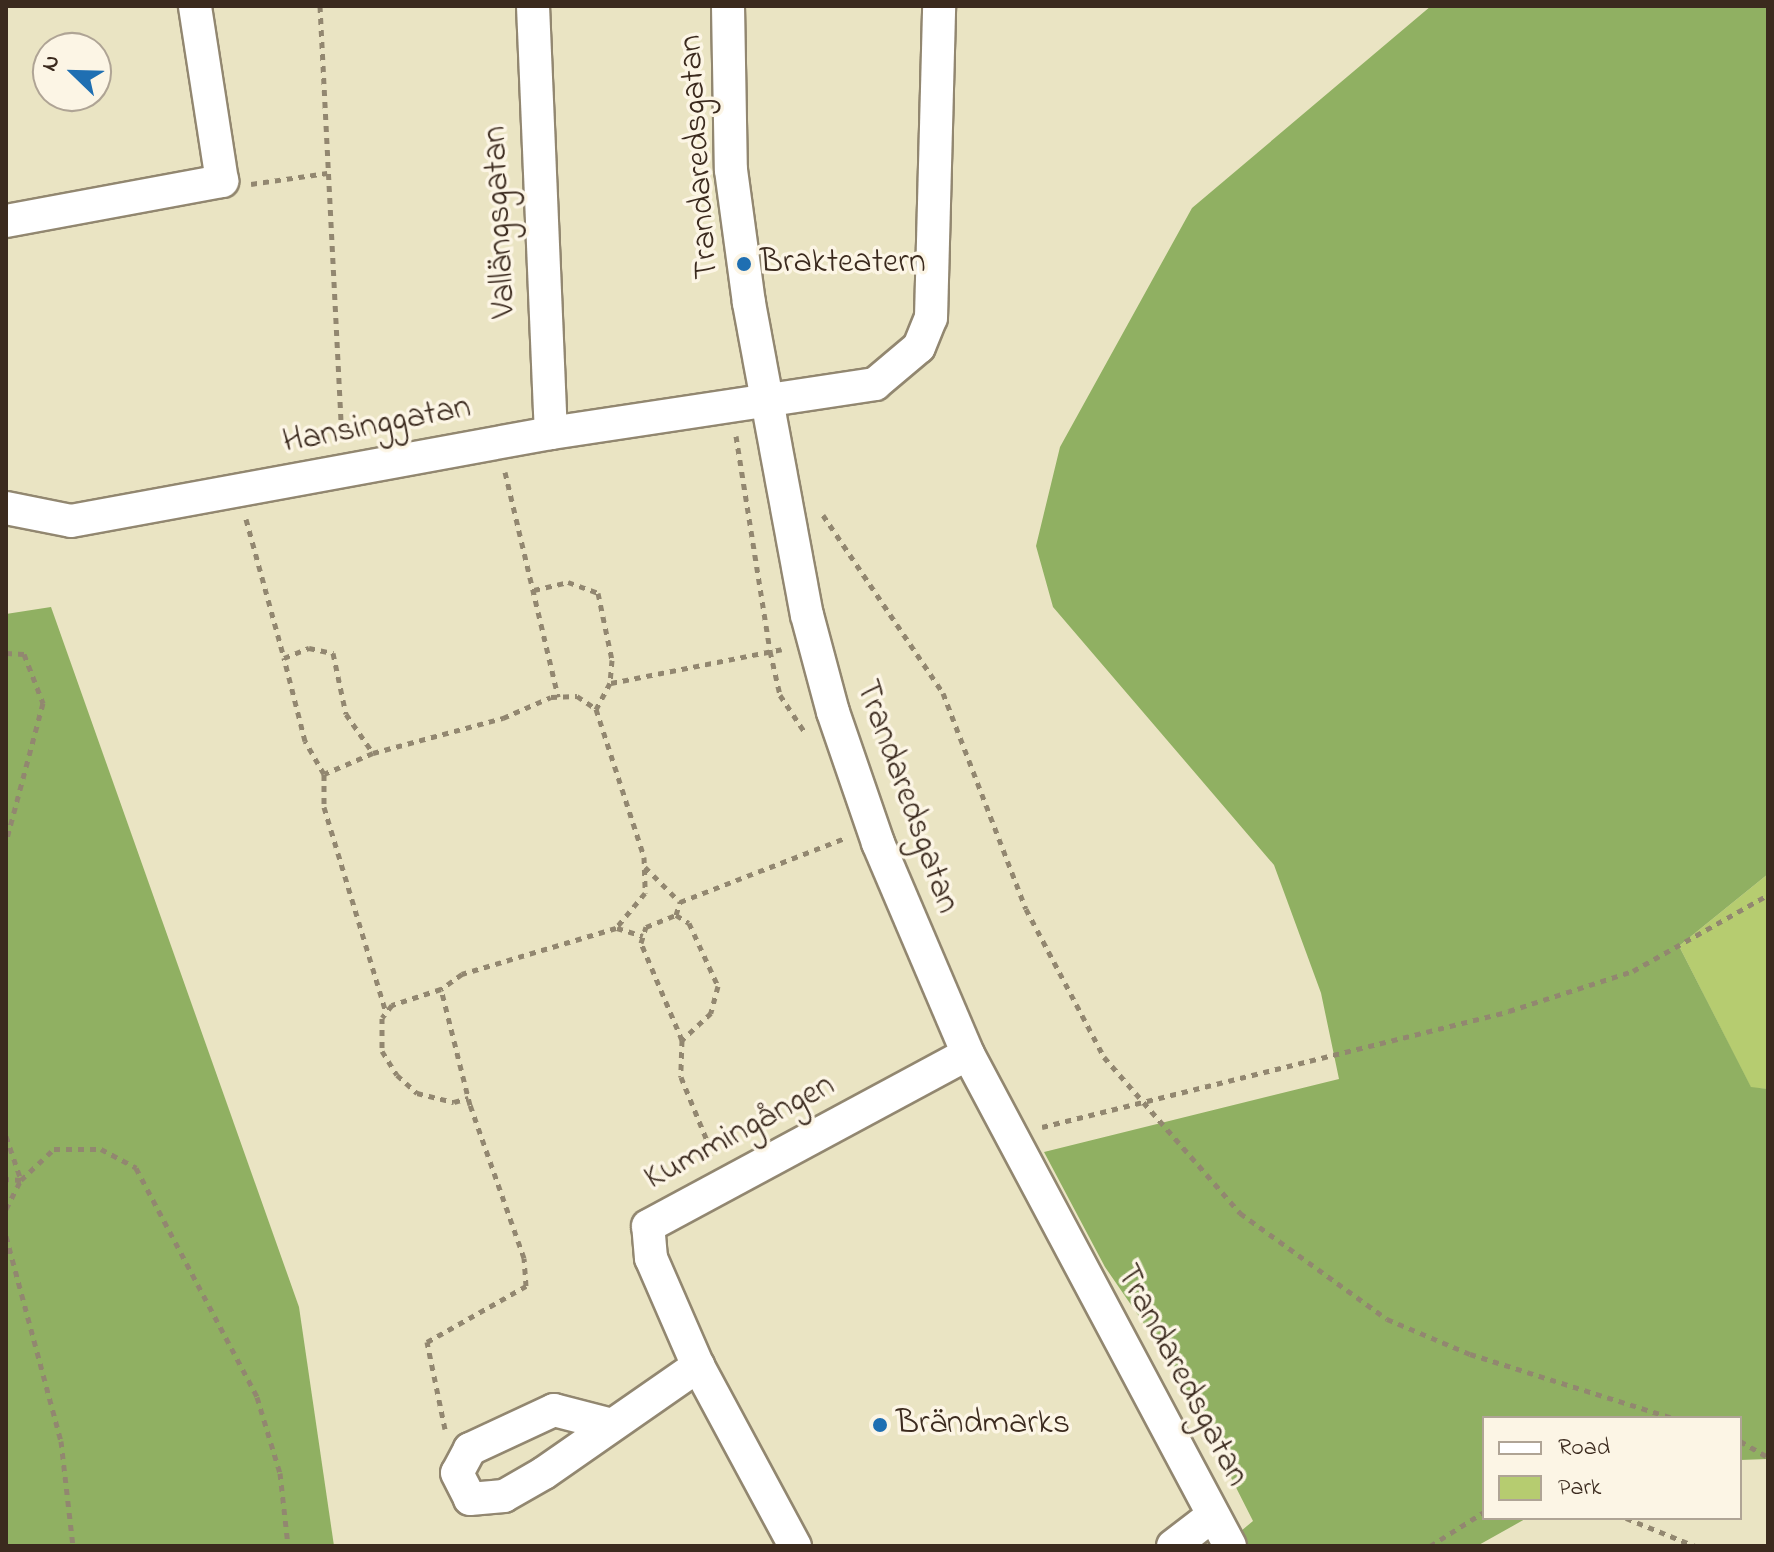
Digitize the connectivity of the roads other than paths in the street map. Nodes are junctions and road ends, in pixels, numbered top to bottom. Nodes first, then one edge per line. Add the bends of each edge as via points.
1 (195, 6) edge
2 (533, 6) edge
3 (728, 6) edge
4 (939, 6) edge
5 (6, 221) edge
6 (764, 404) junction
7 (551, 433) junction
8 (6, 508) edge
9 (968, 1054) junction
10 (698, 1366) junction
11 (612, 1425) junction
12 (1212, 1516) junction
13 (795, 1546) edge
14 (1173, 1546) edge
15 (1230, 1546) edge

1 - 5 street via 222,181
2 - 7 street, Vallängsgatan
3 - 6 street, Trandaredsgatan via 731,170
4 - 6 street, Hansinggatan via 937,277 919,347 875,384
6 - 7 street, Hansinggatan
6 - 9 street, Trandaredsgatan via 833,712 878,843
7 - 8 street, Hansinggatan via 71,521
9 - 10 street, Kummingången via 648,1226 651,1258
9 - 12 street, Trandaredsgatan
10 - 11 street
10 - 13 street, Kummingången
11 - 11 street via 504,1496 470,1499 460,1467 470,1449 554,1410
12 - 14 street
12 - 15 street, Trandaredsgatan

